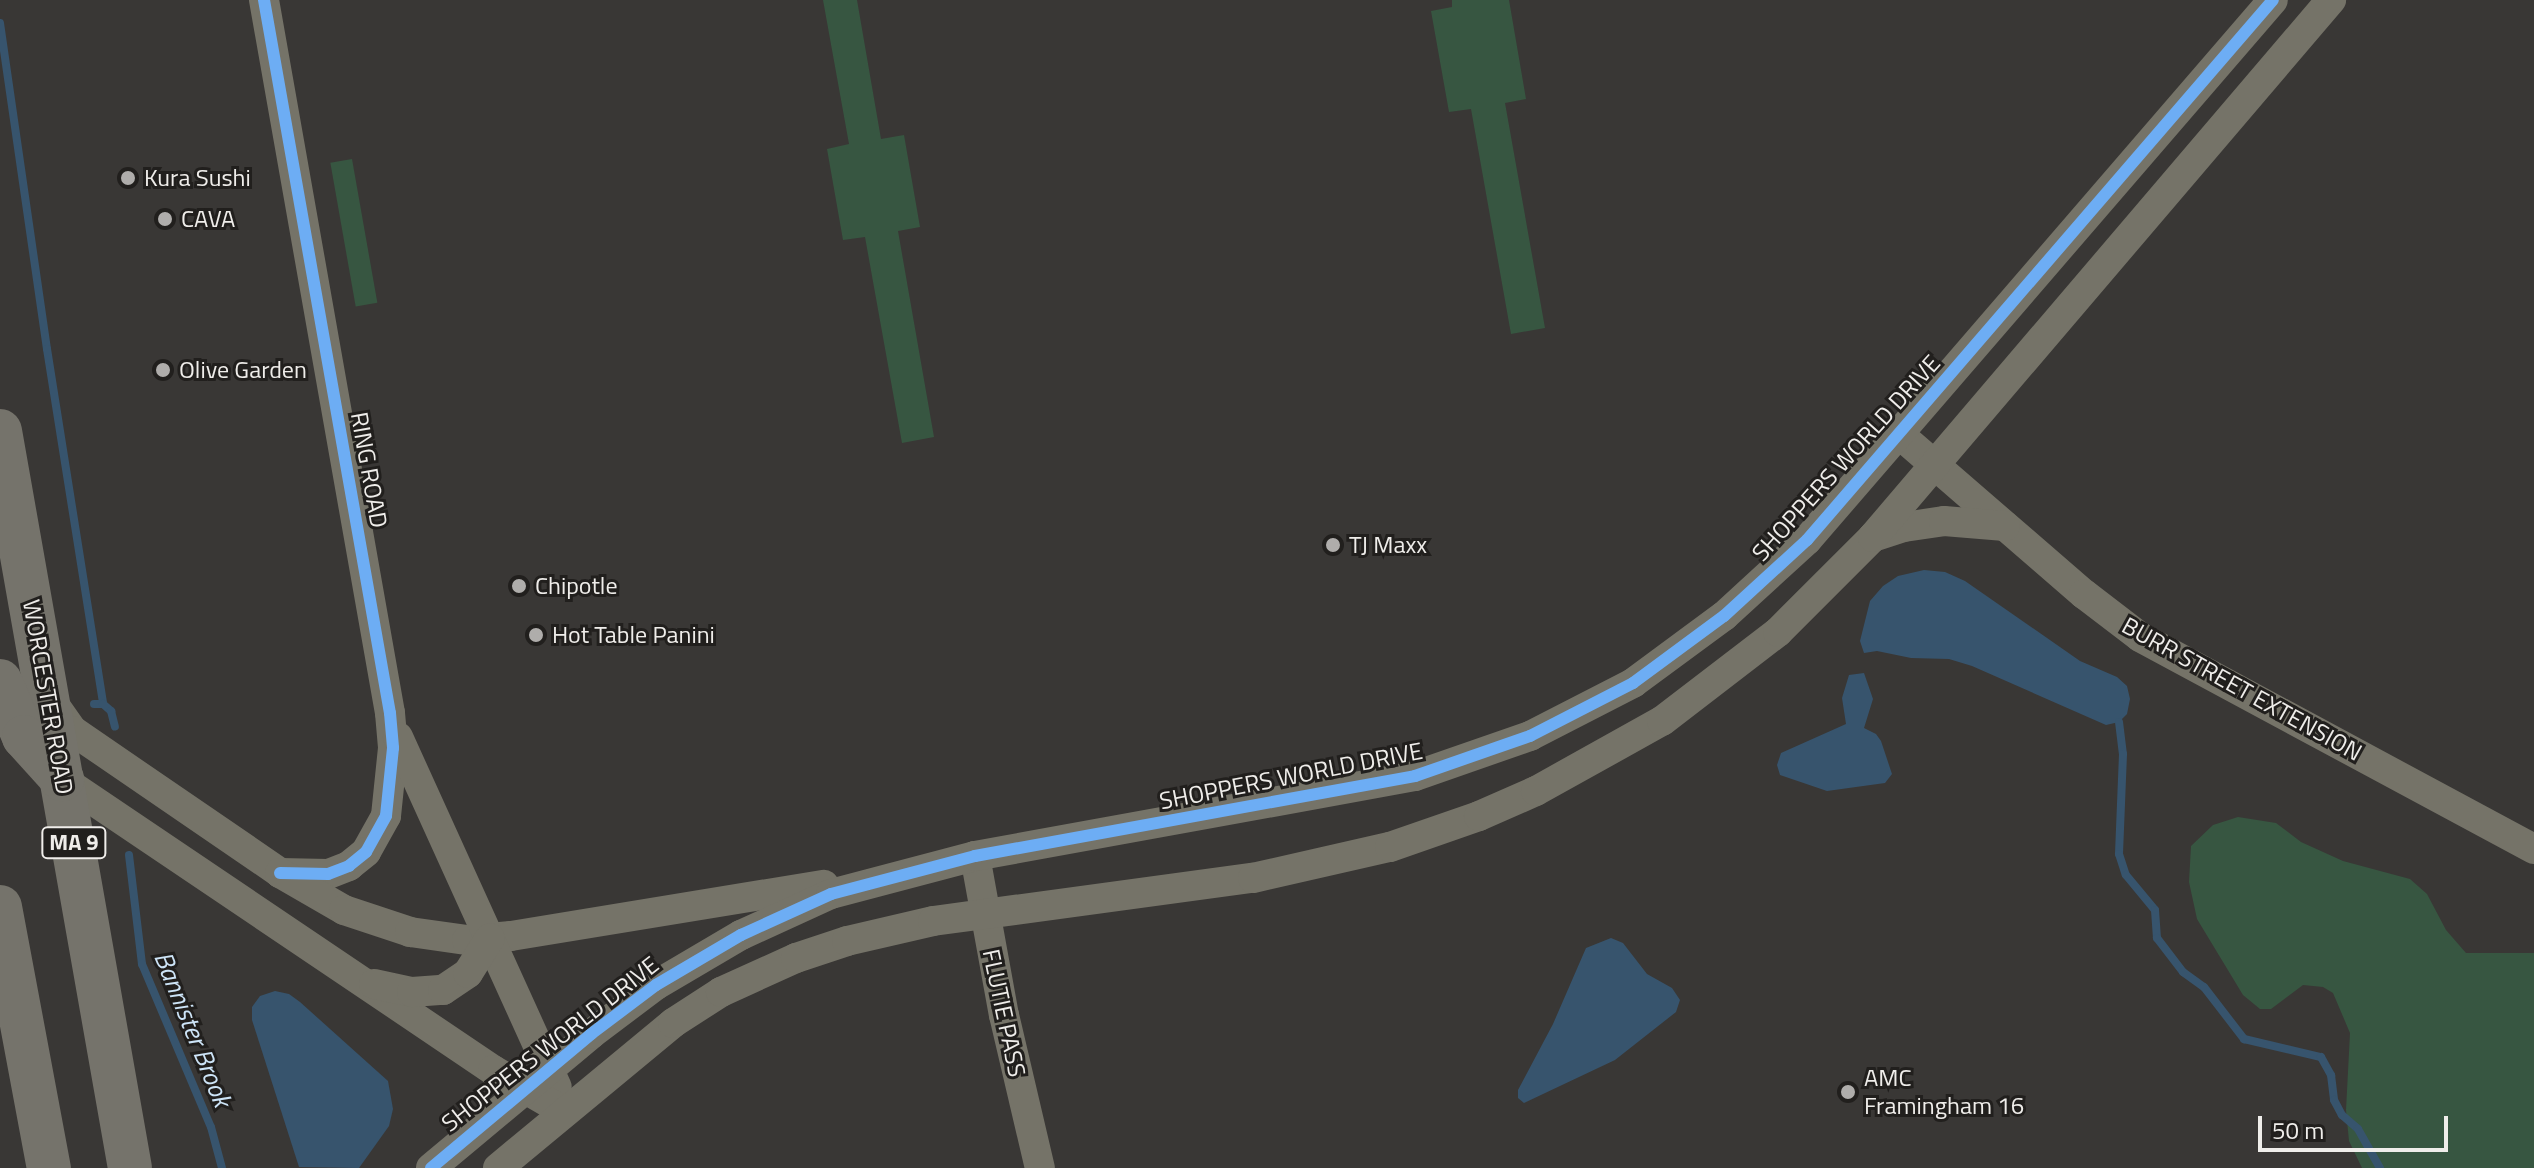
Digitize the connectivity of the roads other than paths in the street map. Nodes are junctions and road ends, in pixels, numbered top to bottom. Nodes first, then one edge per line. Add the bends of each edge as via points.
1 (264, 0) edge
2 (2273, 0) edge
3 (2331, 0) edge
4 (0, 431) edge
5 (1899, 434) junction
6 (1935, 465) junction
7 (2005, 526) junction
8 (1873, 537) junction
9 (43, 675) junction
10 (0, 681) edge
11 (390, 713) junction
12 (63, 780) junction
13 (2534, 849) edge
14 (975, 856) junction
15 (280, 873) junction
16 (901, 874) junction
17 (0, 907) edge
18 (985, 914) junction
19 (490, 938) junction
20 (351, 975) junction
21 (549, 1069) junction
22 (524, 1090) junction
23 (565, 1112) junction
24 (49, 1168) edge
25 (130, 1168) edge
26 (431, 1168) edge
27 (498, 1168) edge
28 (1040, 1168) edge

1 - 11 street, RING ROAD
2 - 5 street, SHOPPERS WORLD DRIVE
3 - 6 street
4 - 9 highway, WORCESTER ROAD / MA 9
5 - 6 street, BURR STREET EXTENSION
5 - 14 street, SHOPPERS WORLD DRIVE via 1807,540 1724,616 1633,683 1530,736 1442,769 1360,789
6 - 7 street, BURR STREET EXTENSION
6 - 8 street
7 - 8 street via 1944,521
7 - 13 street, BURR STREET EXTENSION via 2113,618 2154,645
8 - 18 street via 1778,632 1685,706 1587,765 1507,804 1390,847 1304,868
9 - 12 highway, WORCESTER ROAD / MA 9
9 - 15 street, SHOPPERS WORLD DRIVE via 53,706 73,731
10 - 12 highway via 24,737
11 - 15 street, RING ROAD via 392,784 373,845 359,859 328,874
11 - 19 street, RING ROAD via 421,793
12 - 20 street, SHOPPERS WORLD DRIVE
12 - 25 highway, WORCESTER ROAD / MA 9
14 - 16 street, SHOPPERS WORLD DRIVE
14 - 18 street, FLUTIE PASS
15 - 19 street, SHOPPERS WORLD DRIVE via 329,903 383,925 440,938
16 - 19 street, SHOPPERS WORLD DRIVE
16 - 21 street, SHOPPERS WORLD DRIVE via 831,894 719,947 635,1000
17 - 24 highway
18 - 23 street via 847,941 748,979 673,1023
18 - 28 street, FLUTIE PASS
19 - 20 street via 468,973 443,990 412,992
19 - 21 street, RING ROAD
20 - 22 street, SHOPPERS WORLD DRIVE
21 - 22 street, SHOPPERS WORLD DRIVE
21 - 23 street, RING ROAD
22 - 23 street, SHOPPERS WORLD DRIVE
22 - 26 street, SHOPPERS WORLD DRIVE
23 - 27 street

